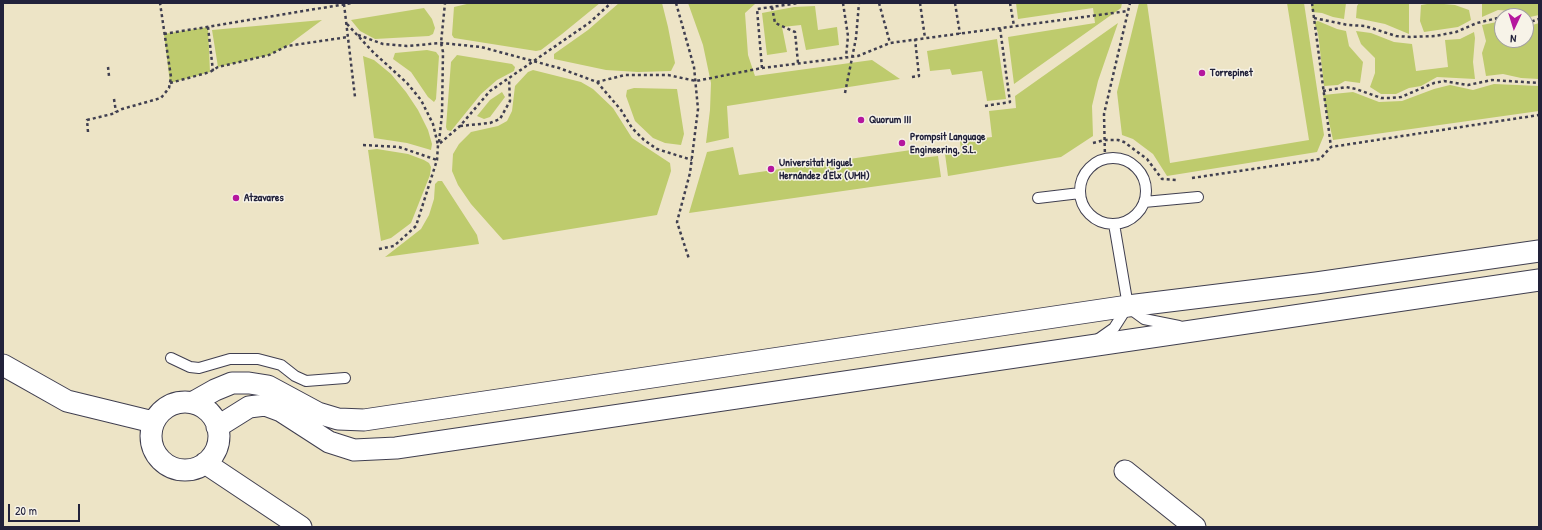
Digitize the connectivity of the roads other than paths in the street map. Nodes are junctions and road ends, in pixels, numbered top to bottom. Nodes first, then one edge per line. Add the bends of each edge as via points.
1 (1080, 193) junction
2 (1198, 197) dead end
3 (1038, 198) dead end
4 (1144, 202) junction
5 (1114, 224) junction
6 (1539, 251) edge
7 (1539, 280) edge
8 (1128, 306) junction
9 (1204, 329) junction
10 (1091, 345) junction
11 (171, 358) dead end
12 (3, 365) edge
13 (345, 378) dead end
14 (192, 403) junction
15 (153, 422) junction
16 (217, 426) junction
17 (205, 463) junction
18 (1125, 471) dead end
19 (301, 527) edge
20 (1195, 527) edge

1 - 3 lane
1 - 4 lane via 1083,175 1092,165 1105,158 1115,157 1134,165 1141,172 1145,182
1 - 5 lane via 1082,203 1095,218
2 - 4 lane
4 - 5 lane via 1140,211 1132,218
5 - 8 lane
6 - 8 street via 1316,283
7 - 9 street
8 - 9 lane via 1144,319
8 - 10 lane via 1114,328
8 - 14 street via 364,420 338,419 318,413 268,386 249,383 232,383
9 - 10 street
10 - 16 street via 396,448 354,450 329,442 281,411 265,405 249,407
11 - 13 lane via 190,367 199,368 230,359 258,358 281,365 306,381
12 - 15 street via 67,401
14 - 15 street via 180,402 169,405
14 - 16 street via 203,407
15 - 17 street via 151,444 163,462 173,468 184,470
16 - 17 street via 217,447
17 - 19 street
18 - 20 street

